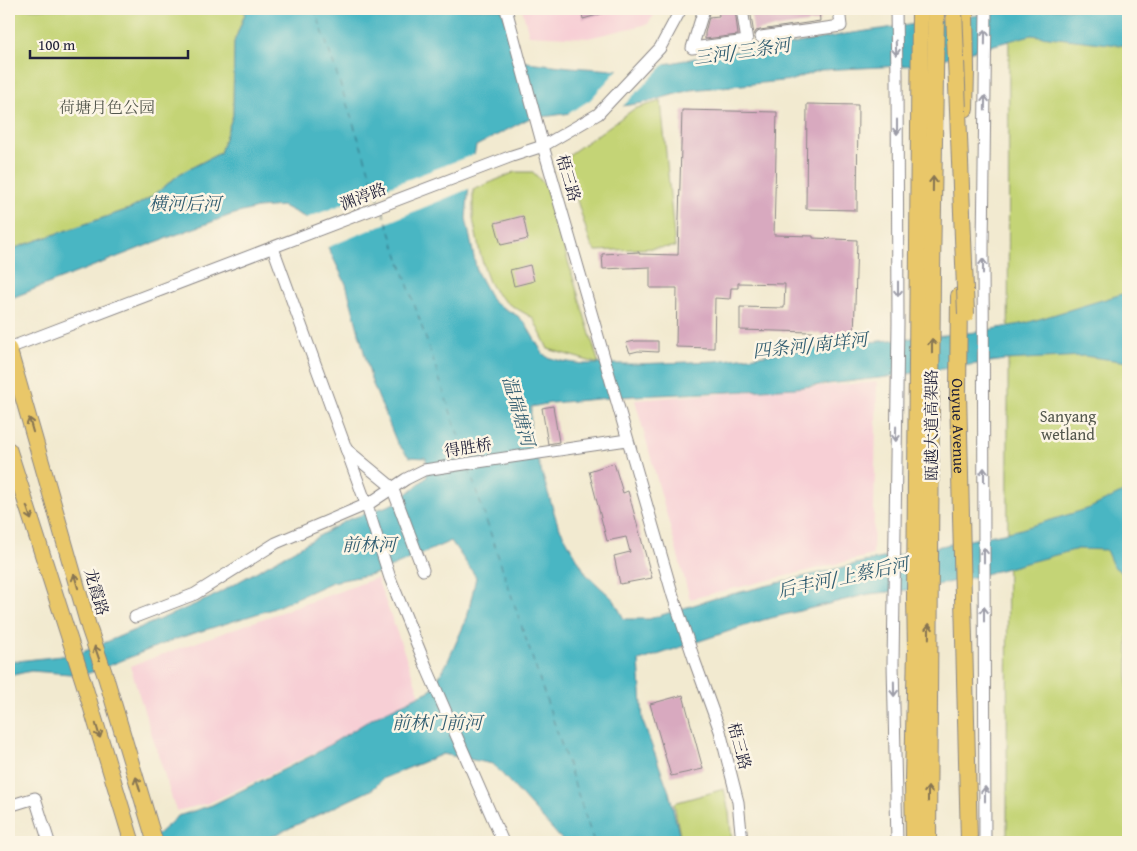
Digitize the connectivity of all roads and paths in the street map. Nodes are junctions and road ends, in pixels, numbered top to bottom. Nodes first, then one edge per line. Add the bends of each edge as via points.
1 (506, 9) edge
2 (681, 9) edge
3 (704, 9) edge
4 (742, 9) edge
5 (839, 9) edge
6 (954, 9) edge
7 (965, 9) edge
8 (986, 9) edge
9 (923, 10) edge
10 (896, 13) edge
11 (761, 37) dead end
12 (543, 146) junction
13 (273, 248) junction
14 (9, 349) edge
15 (963, 393) junction
16 (627, 440) junction
17 (345, 448) junction
18 (9, 450) edge
19 (392, 487) junction
20 (367, 507) junction
21 (972, 527) junction
22 (423, 570) dead end
23 (972, 590) junction
24 (135, 617) dead end
25 (9, 806) edge
26 (154, 837) edge
27 (49, 842) edge
28 (132, 842) edge
29 (503, 842) edge
30 (742, 842) edge
31 (897, 842) edge
32 (909, 842) edge
33 (914, 842) edge
34 (928, 842) edge
35 (969, 842) edge
36 (985, 842) edge

1 - 12 street, 梧三路
2 - 12 street, 渊渟路 via 660,48 598,114
3 - 4 street via 692,48 747,41
5 - 11 street via 841,26
6 - 15 highway, bridge via 966,314
7 - 15 highway, Ouyue Avenue via 958,318
21 -> 8 street via 984,376
9 - 32 highway, 瓯越大道高架路 via 911,414
9 - 33 highway via 919,76
34 -> 9 highway, 瓯越大道高架路 via 932,283
10 -> 31 street via 898,323 893,664
12 - 13 street, 渊渟路
12 - 16 street, 梧三路
13 - 14 street, 渊渟路
13 - 17 street
26 -> 14 main road, 龙霞路 via 89,628
15 - 21 highway, Ouyue Avenue
16 - 19 street, 得胜桥 via 424,470
16 - 30 street, 梧三路 via 694,662 720,731 738,802
17 - 19 street
17 - 20 street
18 -> 28 main road
19 - 20 street, 得胜桥
19 - 22 street
20 - 24 street, 得胜桥 via 276,542 195,594
20 - 29 street via 390,578
21 - 23 highway, Ouyue Avenue
23 -> 21 street
23 - 35 highway, Ouyue Avenue via 967,798
36 -> 23 street
25 - 27 street via 35,798

